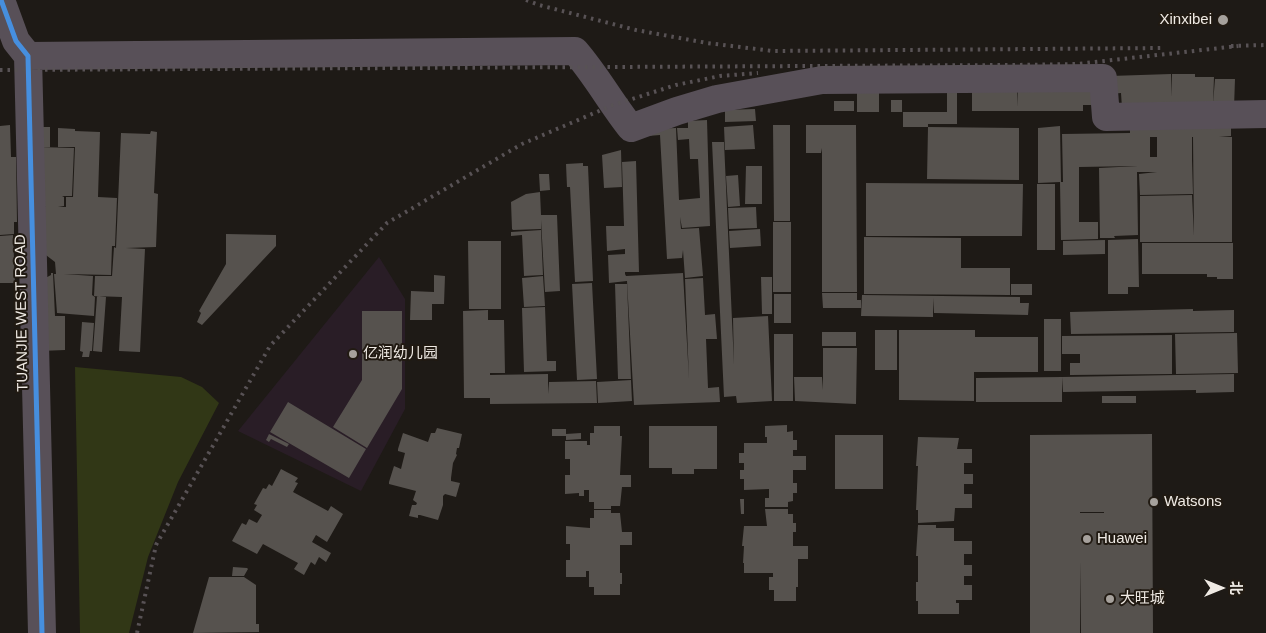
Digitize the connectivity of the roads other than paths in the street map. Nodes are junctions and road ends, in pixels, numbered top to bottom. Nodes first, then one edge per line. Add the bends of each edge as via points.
1 (1, 0) edge
2 (28, 56) junction
3 (1266, 114) edge
4 (42, 633) edge

1 - 2 street via 16,41
2 - 3 street via 575,51 631,128 717,98 822,80 1103,78 1106,117
2 - 4 street, TUANJIE WEST ROAD

